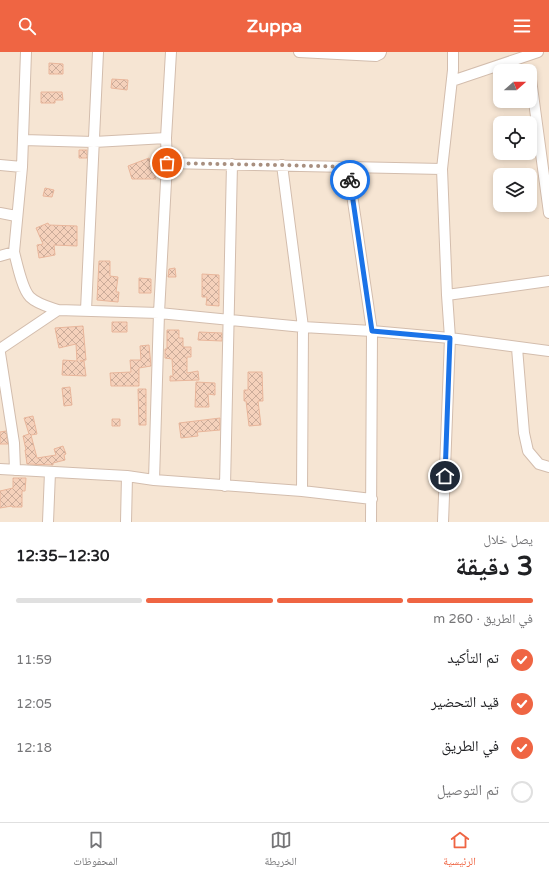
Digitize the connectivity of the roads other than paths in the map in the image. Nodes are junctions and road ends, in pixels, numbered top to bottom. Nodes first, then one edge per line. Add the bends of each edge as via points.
1 (26, 52) edge
2 (98, 52) edge
3 (171, 52) edge
4 (299, 52) edge
5 (381, 52) edge
6 (453, 52) edge
7 (312, 53) edge
8 (533, 53) edge
9 (531, 64) edge
10 (452, 80) junction
11 (535, 108) edge
12 (166, 138) junction
13 (23, 140) junction
14 (94, 142) junction
15 (167, 163) junction
16 (232, 164) junction
17 (0, 165) edge
18 (282, 165) junction
19 (22, 167) junction
20 (348, 167) junction
21 (442, 169) junction
22 (0, 213) edge
23 (549, 213) edge
24 (16, 216) junction
25 (14, 252) junction
26 (0, 256) edge
27 (549, 281) edge
28 (447, 295) junction
29 (58, 310) junction
30 (86, 310) junction
31 (159, 313) junction
32 (229, 319) junction
33 (303, 327) junction
34 (372, 331) junction
35 (450, 338) junction
36 (518, 348) junction
37 (0, 349) edge
38 (549, 351) edge
39 (0, 353) edge
40 (549, 467) edge
41 (0, 469) edge
42 (15, 470) junction
43 (50, 472) junction
44 (127, 476) junction
45 (154, 480) junction
46 (225, 486) junction
47 (302, 491) junction
48 (372, 499) junction
49 (48, 522) edge
50 (126, 522) edge
51 (371, 522) edge
52 (443, 522) edge

1 - 13 street
2 - 14 street
3 - 12 street
4 - 7 street
5 - 7 street via 376,56
6 - 10 street
8 - 9 street
8 - 10 street
10 - 21 street
11 - 23 street
12 - 14 street
12 - 15 street
13 - 14 street
13 - 19 street
14 - 30 street
15 - 16 street
15 - 31 street
16 - 18 street
16 - 32 street
17 - 19 street
18 - 20 street
18 - 33 street
19 - 24 street
20 - 21 street
20 - 34 street
21 - 28 street
22 - 24 street
24 - 25 street
25 - 26 street
25 - 29 street via 21,279 29,296 42,305
27 - 28 street
28 - 35 street
29 - 30 street
29 - 37 street
30 - 31 street
31 - 32 street
31 - 45 street
32 - 33 street
32 - 46 street
33 - 34 street
33 - 47 street
34 - 35 street
34 - 48 street
35 - 36 street
35 - 52 street
36 - 38 street
36 - 40 street via 524,433 528,451 539,464
39 - 42 street via 14,443
41 - 42 street
42 - 43 street
43 - 44 street
43 - 49 street
44 - 45 street
44 - 50 street
45 - 46 street
46 - 47 street
47 - 48 street
48 - 51 street

